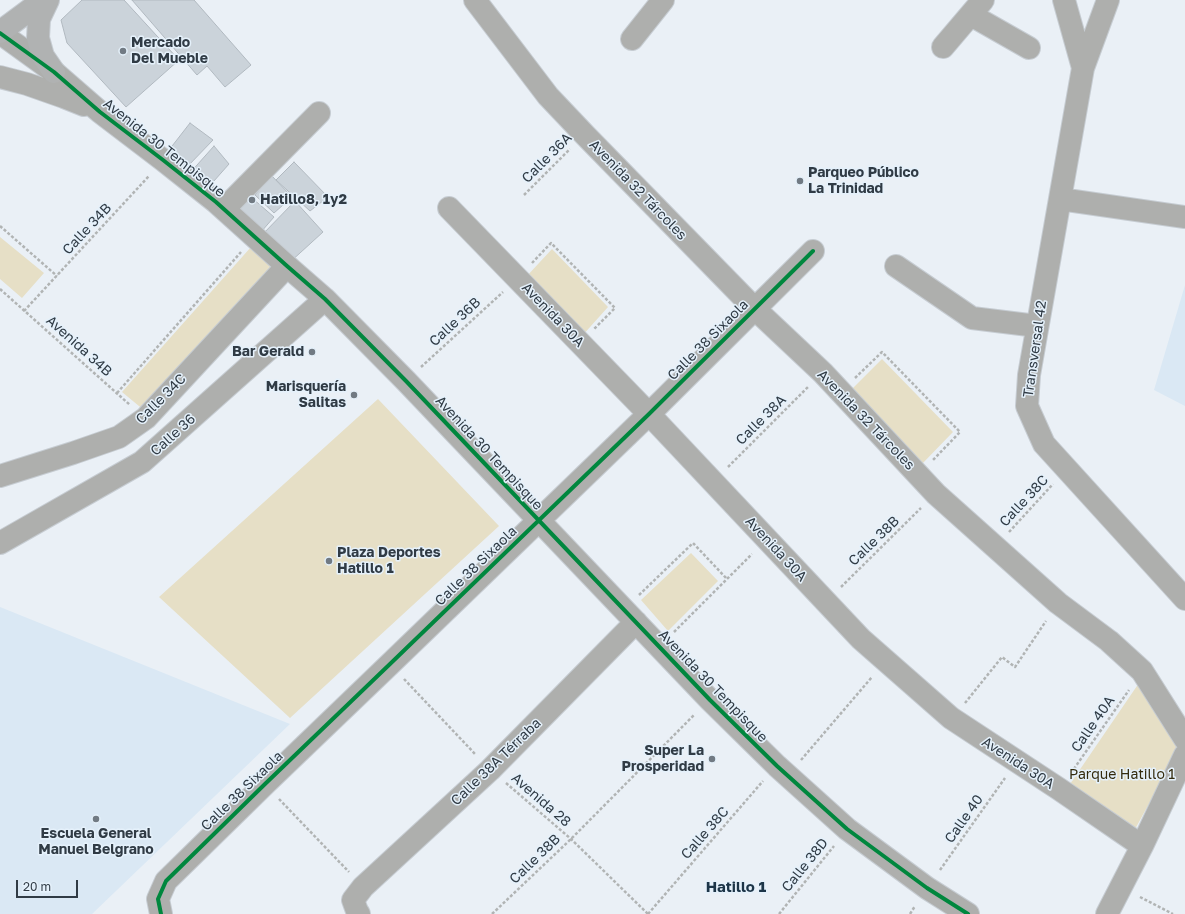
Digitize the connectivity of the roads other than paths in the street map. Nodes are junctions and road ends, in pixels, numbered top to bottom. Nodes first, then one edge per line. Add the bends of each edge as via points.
1 (43, 0) edge
2 (48, 0) edge
3 (475, 0) edge
4 (663, 0) edge
5 (1064, 0) edge
6 (1108, 0) edge
7 (977, 8) edge
8 (0, 32) edge
9 (632, 39) dead end
10 (943, 47) dead end
11 (1030, 48) dead end
12 (1083, 68) junction
13 (54, 72) junction
14 (0, 77) edge
15 (100, 112) junction
16 (319, 113) dead end
17 (1060, 200) junction
18 (449, 208) dead end
19 (224, 209) junction
20 (1185, 218) edge
21 (813, 251) dead end
22 (286, 266) junction
23 (896, 266) dead end
24 (325, 299) junction
25 (755, 309) junction
26 (1038, 326) junction
27 (649, 414) junction
28 (0, 476) edge
29 (538, 521) junction
30 (0, 543) edge
31 (1185, 599) edge
32 (630, 615) junction
33 (1185, 739) edge
34 (1185, 755) edge
35 (1142, 846) junction
36 (359, 900) edge
37 (160, 906) edge
38 (968, 914) edge
39 (1107, 914) edge

1 - 8 main road
2 - 13 main road via 39,19 38,38 43,56
3 - 25 street, Avenida 32 Tárcoles via 548,96
4 - 9 street
5 - 12 street
6 - 12 street, Transversal 42
7 - 10 street
7 - 11 street
8 - 13 street, Avenida 30 Tempisque
12 - 17 street, Transversal 42
13 - 15 street, Avenida 30 Tempisque
14 - 15 street, Avenida 30 Tempisque via 27,84
15 - 19 street, Avenida 30 Tempisque
16 - 19 street
17 - 20 street
17 - 26 street, Transversal 42
18 - 27 street, Avenida 30A
19 - 22 street, Avenida 30 Tempisque
21 - 25 street, Calle 38 Sixaola
22 - 24 street, Avenida 30 Tempisque
22 - 28 street, Calle 34C via 146,418 119,437
23 - 26 street via 972,318
24 - 29 street, Avenida 30 Tempisque
24 - 30 street, Calle 36 via 142,462
25 - 27 street, Calle 38 Sixaola
25 - 33 street, Avenida 32 Tárcoles via 841,392 936,494 1058,603 1109,641 1142,671
26 - 31 street, Transversal 42 via 1029,375 1027,406 1044,444
27 - 29 street, Calle 38 Sixaola
27 - 35 street, Avenida 30A via 861,639 951,718
29 - 32 street, Avenida 30 Tempisque
29 - 37 street, Calle 38 Sixaola via 166,881
32 - 36 street, Calle 38A Térraba via 490,770
32 - 38 street, Avenida 30 Tempisque via 710,700 782,771 847,829 927,888
34 - 35 street
35 - 39 street

